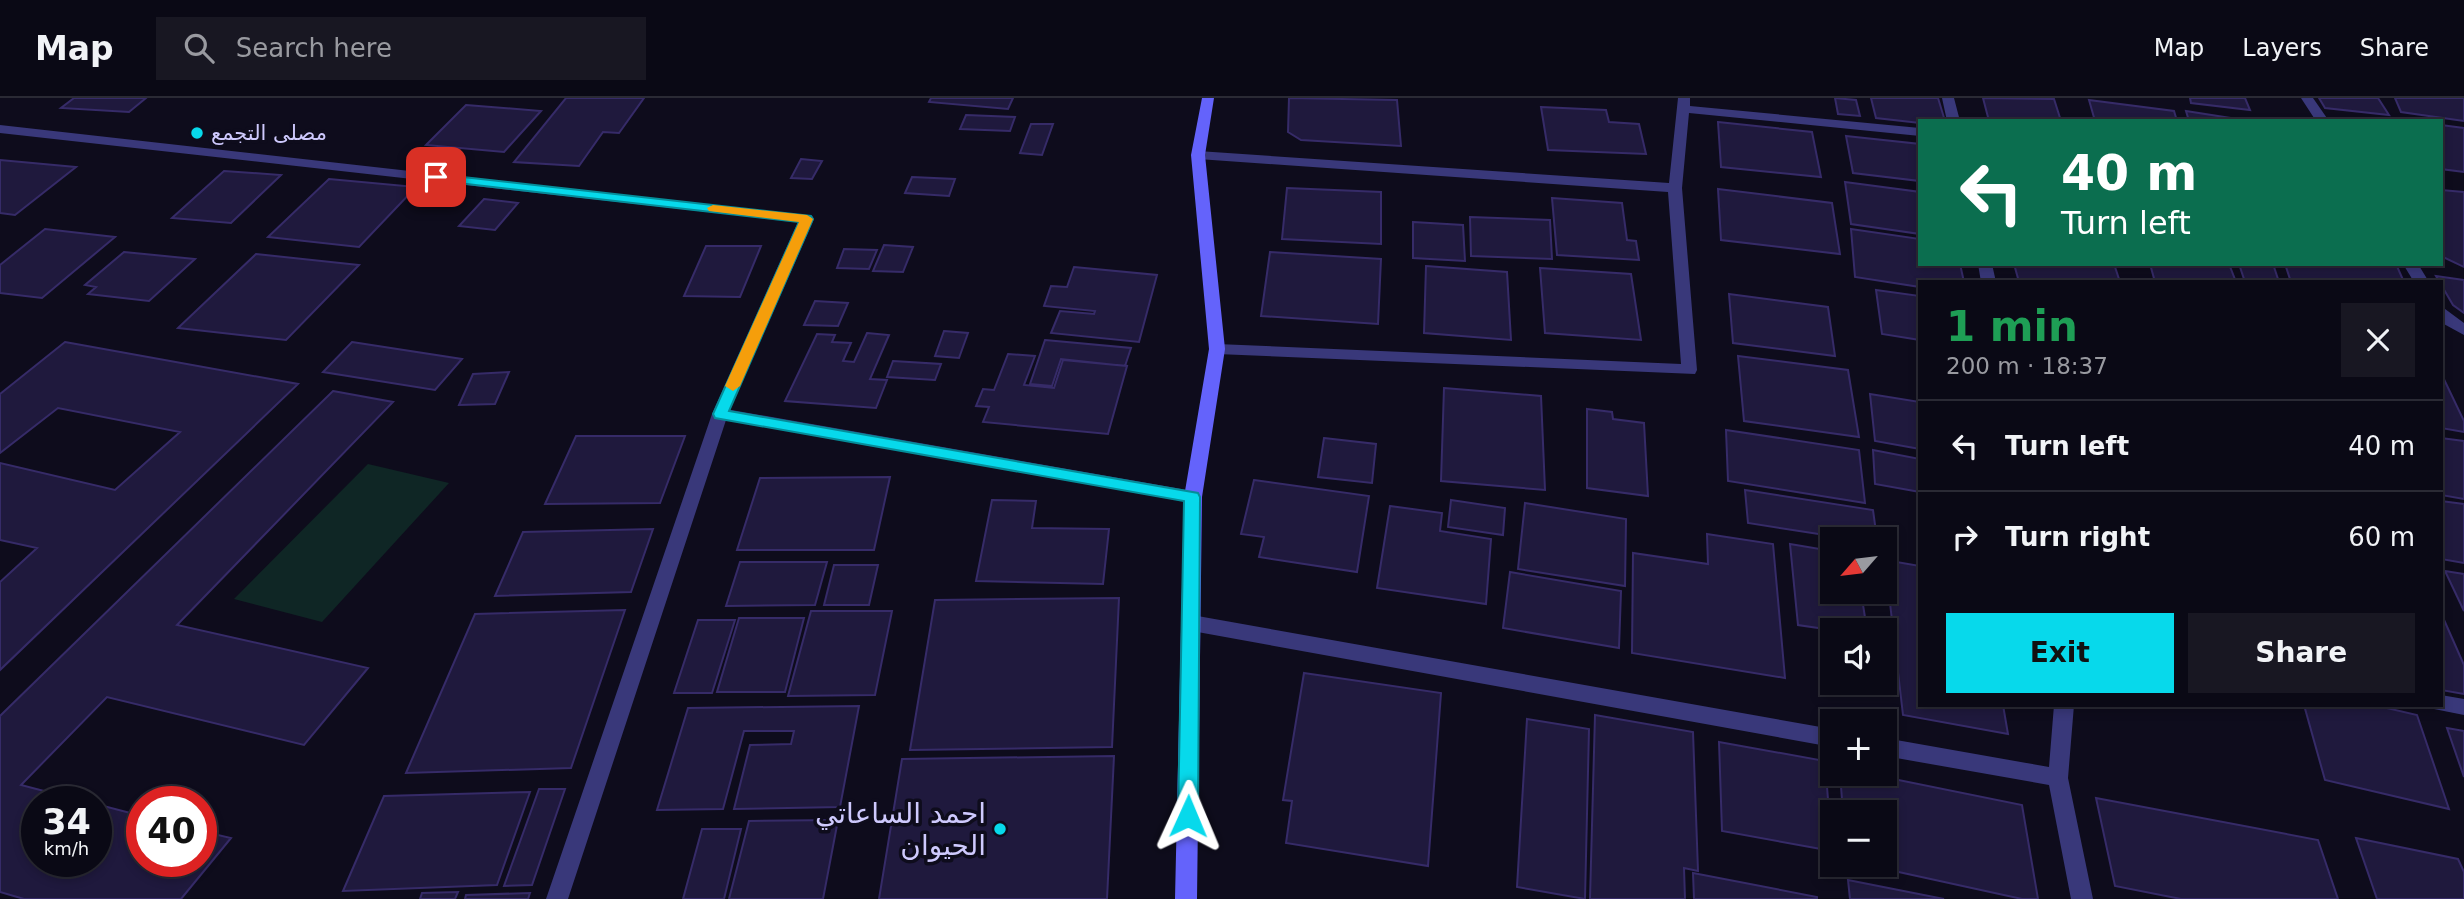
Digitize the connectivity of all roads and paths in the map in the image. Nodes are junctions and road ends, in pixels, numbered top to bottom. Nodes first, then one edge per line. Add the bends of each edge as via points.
1 (1208, 98) edge
2 (1948, 98) edge
3 (2307, 98) edge
4 (1684, 104) edge
5 (1953, 119) edge
6 (2322, 119) edge
7 (0, 129) edge
8 (1918, 132) edge
9 (1198, 155) junction
10 (1675, 188) junction
11 (2443, 314) edge
12 (2464, 330) edge
13 (1217, 348) junction
14 (720, 414) junction
15 (1192, 497) junction
16 (1192, 623) junction
17 (2443, 702) edge
18 (2064, 707) edge
19 (2464, 707) edge
20 (1820, 736) edge
21 (1897, 749) edge
22 (2058, 778) junction
23 (557, 899) edge
24 (1186, 899) edge
25 (2082, 899) edge

1 - 9 street
2 - 5 street
3 - 6 street
4 - 8 street
4 - 10 street
7 - 14 street via 807,219
9 - 10 street
9 - 13 street
10 - 13 street via 1689,370
11 - 12 street
13 - 15 street
14 - 15 street
14 - 23 street
15 - 16 street
16 - 20 street
16 - 24 street
17 - 19 street
18 - 22 street
21 - 22 street
22 - 25 street

